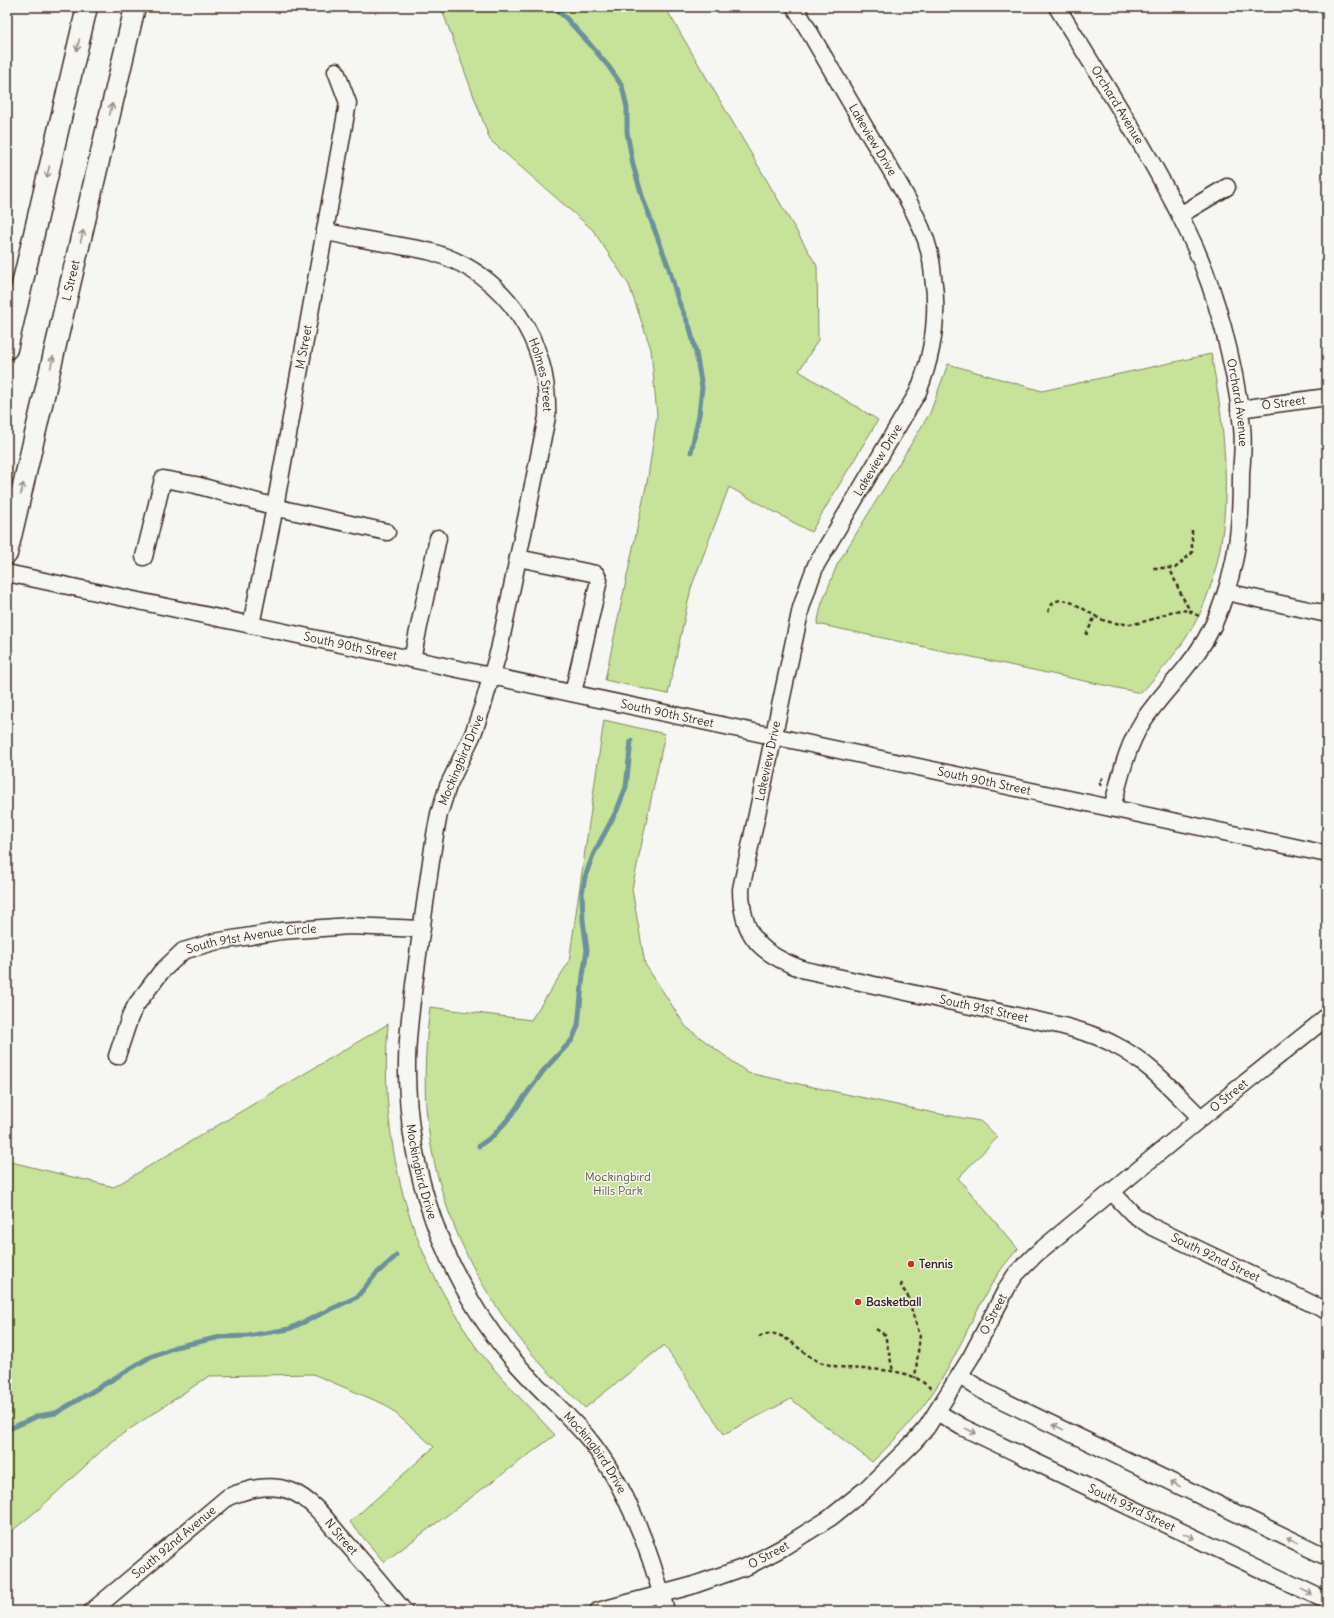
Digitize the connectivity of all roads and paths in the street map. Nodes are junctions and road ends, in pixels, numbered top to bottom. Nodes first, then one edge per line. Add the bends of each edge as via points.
1 (87, 7) edge
2 (135, 7) edge
3 (795, 7) edge
4 (1057, 7) edge
5 (336, 70) dead end
6 (1227, 188) dead end
7 (1180, 215) junction
8 (325, 232) junction
9 (7, 349) edge
10 (1327, 398) edge
11 (1239, 409) junction
12 (275, 507) junction
13 (1192, 530) dead end
14 (387, 532) dead end
15 (438, 538) dead end
16 (7, 554) edge
17 (144, 557) dead end
18 (518, 558) junction
19 (7, 573) edge
20 (1226, 592) junction
21 (1048, 612) dead end
22 (1191, 612) junction
23 (1327, 614) edge
24 (1095, 616) junction
25 (1200, 616) dead end
26 (251, 626) junction
27 (1086, 635) dead end
28 (412, 659) junction
29 (492, 676) junction
30 (573, 693) junction
31 (774, 735) junction
32 (1112, 808) junction
33 (1327, 854) edge
34 (422, 929) junction
35 (751, 934) joint
36 (1327, 1016) edge
37 (117, 1056) dead end
38 (1201, 1118) junction
39 (1112, 1192) junction
40 (902, 1283) dead end
41 (1327, 1311) edge
42 (876, 1328) dead end
43 (759, 1337) dead end
44 (894, 1371) junction
45 (960, 1376) junction
46 (915, 1378) junction
47 (935, 1392) dead end
48 (937, 1412) junction
49 (263, 1487) joint
50 (1327, 1557) edge
51 (662, 1594) junction
52 (1327, 1601) edge
53 (92, 1611) edge
54 (404, 1611) edge
55 (598, 1611) edge
56 (666, 1611) edge

1 -> 9 main road
16 -> 2 main road, L Street
3 - 31 street, Lakeview Drive via 919,223 931,258 936,315 933,345 918,392 816,565 801,608
4 - 7 street, Orchard Avenue
5 - 8 street, M Street via 348,103
6 - 7 street
7 - 11 street, Orchard Avenue via 1218,308
8 - 12 street, M Street
8 - 18 street, Holmes Street via 433,252 452,259 480,274 500,291 520,316 537,350 546,384 548,407
10 - 11 street, O Street
11 - 20 street, Orchard Avenue via 1242,429 1239,536
12 - 14 street
12 - 17 street via 196,485 162,479
12 - 26 street, M Street
13 - 22 path via 1192,553 1175,568 1167,568 1160,568 1152,568 1158,568 1164,568 1170,568 1171,571 1178,588
15 - 28 street
18 - 29 street, Holmes Street
18 - 30 street via 596,574 599,580
19 - 26 street, South 90th Street
20 - 23 street
20 - 32 street, Orchard Avenue via 1203,643 1135,734 1122,767
21 - 24 path via 1051,603 1066,600
22 - 24 path via 1178,609 1137,624 1125,624
22 - 25 path
24 - 27 path
26 - 28 street, South 90th Street
28 - 29 street, South 90th Street
29 - 30 street, South 90th Street
29 - 34 street, Mockingbird Drive via 473,734 448,786 439,814
30 - 31 street, South 90th Street
31 - 32 street, South 90th Street
31 - 35 street, Lakeview Drive via 741,889 744,919
32 - 33 street, South 90th Street
34 - 37 street, South 91st Avenue Circle via 350,926 281,931 214,942 183,951 161,972 136,1005
34 - 51 street, Mockingbird Drive via 408,1033 407,1091 415,1155 434,1222 458,1277 490,1330 511,1357 587,1438 611,1473 639,1528
35 - 38 street, South 91st Street via 772,956 805,970 1056,1024 1093,1035 1137,1058
36 - 38 street, O Street
38 - 39 street, O Street
39 - 41 street, South 92nd Street via 1133,1214 1152,1227
39 - 45 street, O Street via 1036,1254 1016,1274
40 - 46 path via 920,1335
42 - 44 path via 885,1335
43 - 44 path via 765,1334 779,1334 811,1358 822,1363
44 - 46 path
45 - 48 street, O Street
50 -> 45 street via 983,1391
46 - 47 path
48 - 51 street, O Street via 914,1442 866,1489 830,1518 748,1566
48 -> 52 street, South 93rd Street via 970,1431
49 - 53 street, South 92nd Avenue via 228,1498
49 - 54 street, N Street via 290,1491 308,1500
51 - 55 street, O Street
51 - 56 street, Mockingbird Drive

